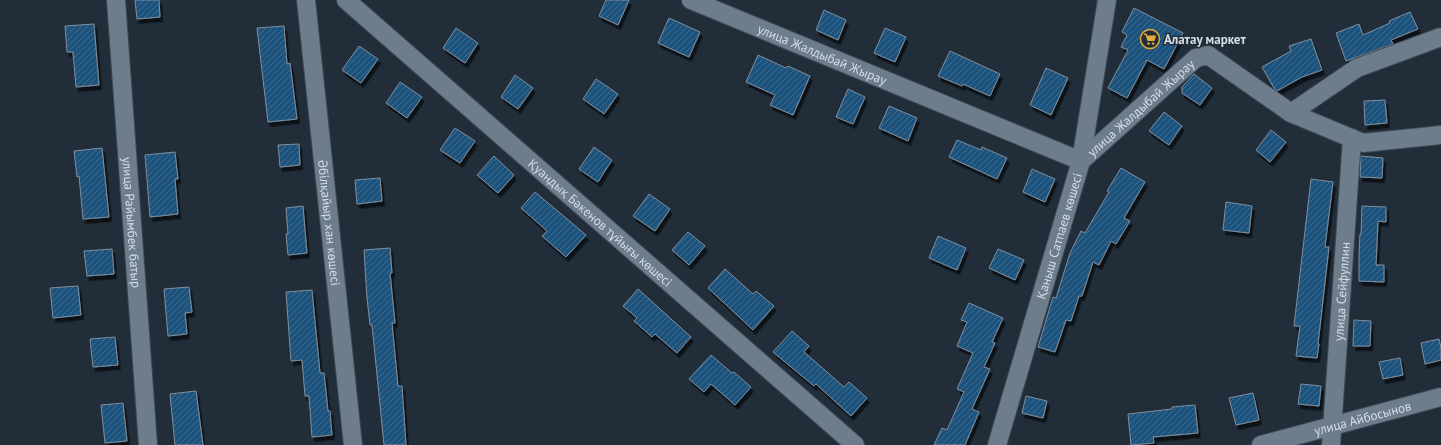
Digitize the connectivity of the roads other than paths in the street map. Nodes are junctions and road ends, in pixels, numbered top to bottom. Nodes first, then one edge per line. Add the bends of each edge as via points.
1 (116, 0) edge
2 (306, 0) edge
3 (346, 0) edge
4 (691, 0) edge
5 (1107, 0) edge
6 (1441, 37) edge
7 (1292, 113) junction
8 (1441, 136) edge
9 (1352, 138) junction
10 (1081, 161) junction
11 (1441, 397) edge
12 (1332, 426) junction
13 (148, 445) edge
14 (353, 445) edge
15 (855, 445) edge
16 (997, 445) edge
17 (1261, 445) edge
18 (1331, 445) edge

1 - 13 street, улица Райымбек батыр
2 - 14 street, Әбілқайыр хан көшесі
3 - 15 street, Қуандық Бәкенов тұйығы көшесі
4 - 10 street, улица Жалдыбай Жырау
5 - 10 street, Қаныш Сатпаев көшесі
6 - 7 street via 1356,68
7 - 9 street, улица Жалдыбай Жырау
7 - 10 street, улица Жалдыбай Жырау via 1208,55 1196,58
8 - 9 street, улица Жалдыбай Жырау via 1364,143
9 - 12 street, улица Сейфуллин
10 - 16 street, Қаныш Сатпаев көшесі
11 - 12 street, улица Айбосынов
12 - 17 street, улица Айбосынов
12 - 18 street, улица Сейфуллин

